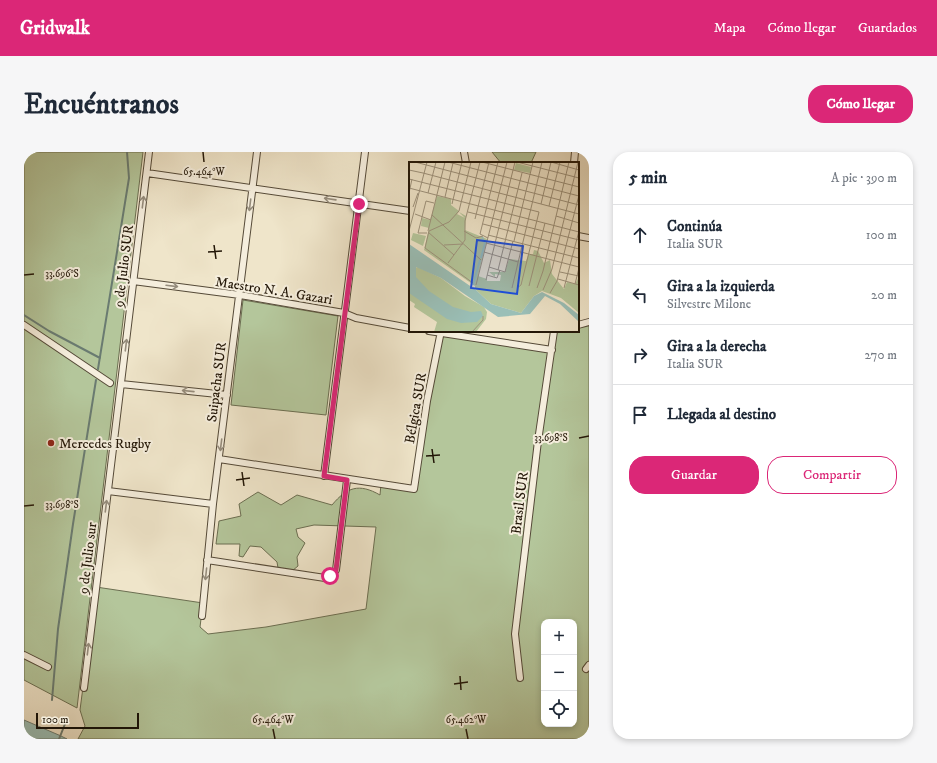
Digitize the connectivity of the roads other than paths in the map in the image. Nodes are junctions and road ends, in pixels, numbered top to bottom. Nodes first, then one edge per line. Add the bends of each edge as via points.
1 (150, 152) edge
2 (257, 152) edge
3 (365, 152) edge
4 (464, 152) edge
5 (575, 152) edge
6 (466, 162) edge
7 (574, 162) edge
8 (147, 173) junction
9 (252, 189) junction
10 (359, 204) junction
11 (409, 211) edge
12 (579, 236) edge
13 (589, 238) edge
14 (133, 281) junction
15 (240, 295) junction
16 (344, 313) junction
17 (589, 322) edge
18 (24, 325) edge
19 (579, 325) edge
20 (409, 328) edge
21 (441, 332) edge
22 (554, 332) edge
23 (552, 350) junction
24 (110, 383) dead end
25 (121, 384) junction
26 (227, 395) junction
27 (219, 460) junction
28 (324, 476) junction
29 (347, 480) junction
30 (108, 491) junction
31 (213, 504) junction
32 (208, 560) junction
33 (202, 616) dead end
34 (24, 655) edge
35 (48, 667) dead end
36 (520, 678) dead end
37 (84, 688) dead end

1 - 8 street, 9 de Julio SUR
2 - 9 street, Suipacha SUR
3 - 10 street
4 - 6 street
5 - 7 street
8 - 9 street
14 -> 8 street, 9 de Julio SUR
10 -> 9 street
9 -> 15 street, Suipacha SUR
10 - 11 street
10 - 16 street
12 - 13 street
14 -> 15 street, Maestro N. A. Gazari
25 -> 14 street, 9 de Julio SUR
15 - 16 street, Maestro N. A. Gazari
15 - 26 street, Suipacha SUR
16 - 20 street, Maestro N. A. Gazari via 356,318
16 - 28 street
17 - 19 street
18 - 24 street
21 - 23 street
21 - 29 street, Bélgica SUR via 427,401 414,489
22 - 23 street, Brasil SUR
23 - 36 street, Brasil SUR via 538,440 515,634
26 -> 25 street
25 - 30 street, 9 de Julio sur
26 -> 27 street, Suipacha SUR
27 - 28 street
27 - 31 street, Suipacha SUR
28 - 29 street
29 - 32 street via 336,570 330,576 325,578
30 - 31 street
37 -> 30 street, 9 de Julio sur
31 - 32 street, Suipacha SUR
32 -> 33 street, Suipacha SUR
34 - 35 street

